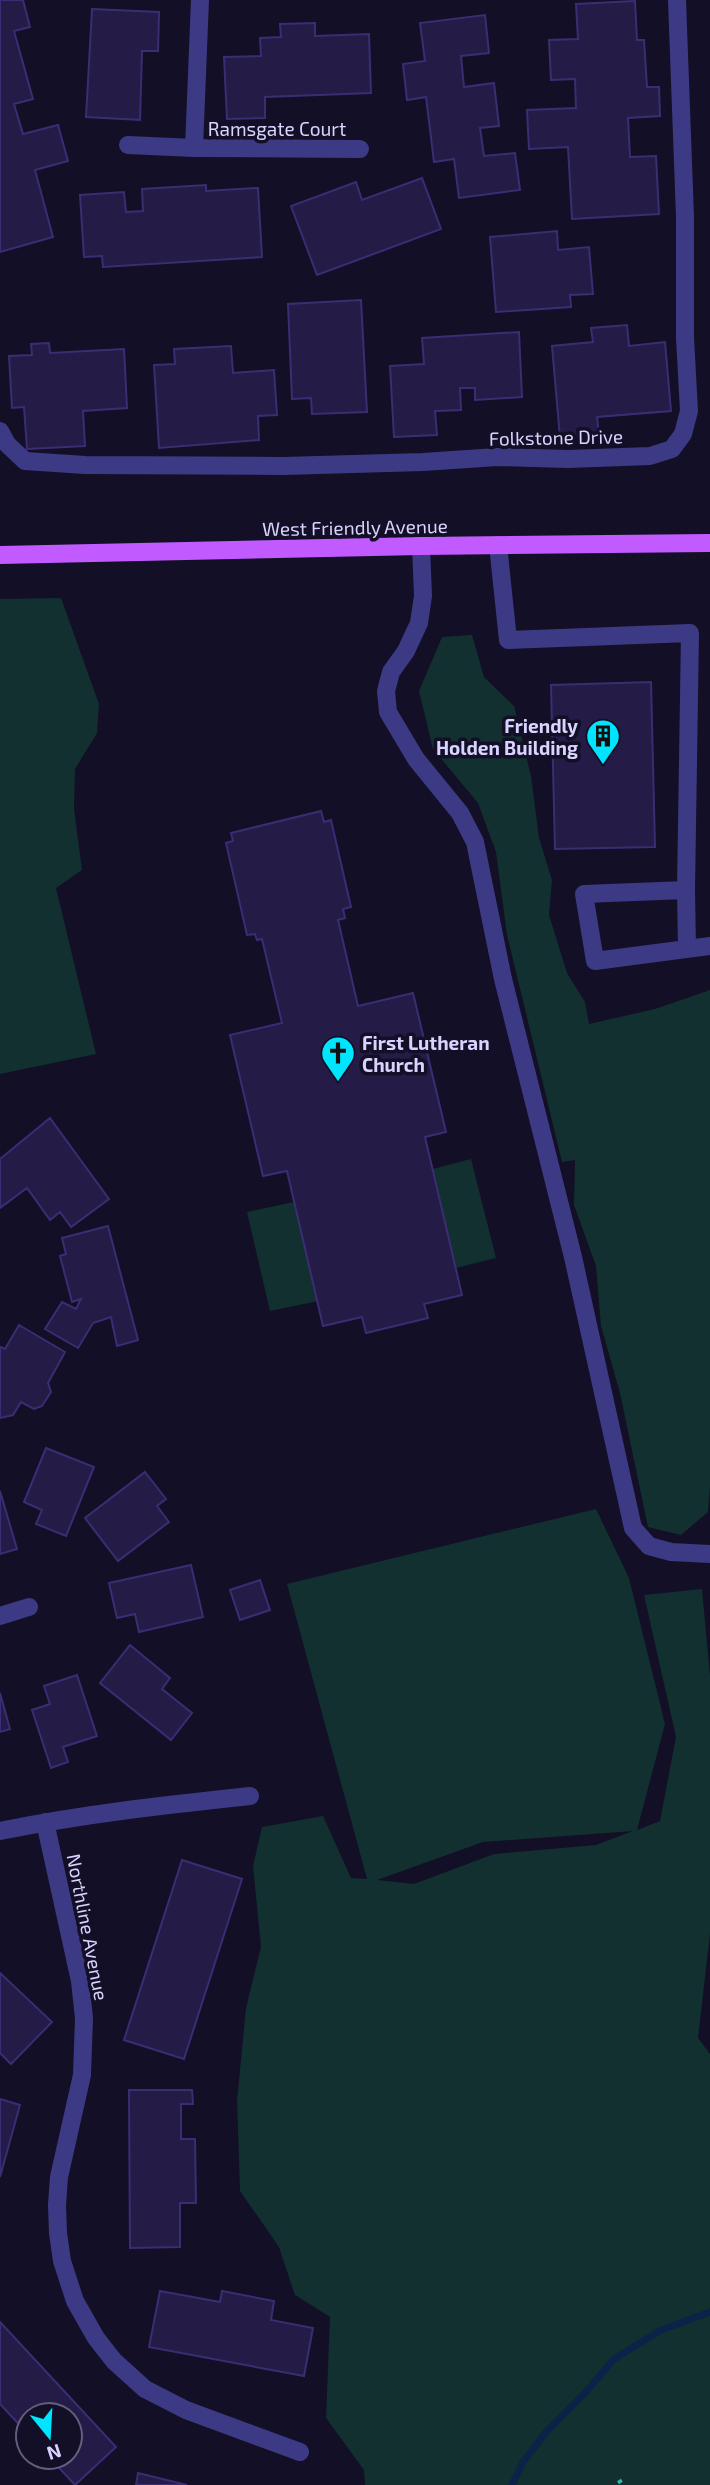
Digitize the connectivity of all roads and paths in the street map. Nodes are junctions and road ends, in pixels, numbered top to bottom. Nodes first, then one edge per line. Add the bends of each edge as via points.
1 (200, 0) edge
2 (677, 0) edge
3 (128, 145) dead end
4 (194, 148) junction
5 (360, 149) dead end
6 (0, 431) edge
7 (710, 543) edge
8 (498, 545) junction
9 (421, 546) junction
10 (0, 555) edge
11 (686, 890) junction
12 (710, 946) edge
13 (687, 949) junction
14 (710, 1554) edge
15 (29, 1607) dead end
16 (0, 1616) edge
17 (250, 1796) dead end
18 (45, 1822) junction
19 (0, 1831) edge
20 (300, 2452) dead end

1 - 4 street, Ramsgate Court
2 - 6 street, Folkstone Drive via 689,411 683,434 672,449 650,456 568,459 85,466 25,461
3 - 4 street, Ramsgate Court
4 - 5 street, Ramsgate Court
7 - 8 main road, West Friendly Avenue
8 - 9 main road, West Friendly Avenue
8 - 11 street via 508,640 690,633
9 - 10 main road, West Friendly Avenue
9 - 14 street via 419,624 391,672 386,691 388,712 415,759 460,813 475,842 633,1528 649,1546
11 - 13 street
11 - 13 street via 584,894 595,961
12 - 13 street
15 - 16 street
17 - 18 street
18 - 19 street
18 - 20 street, Northline Avenue via 84,2018 82,2075 57,2205 62,2261 75,2301 114,2361 145,2389 187,2410

